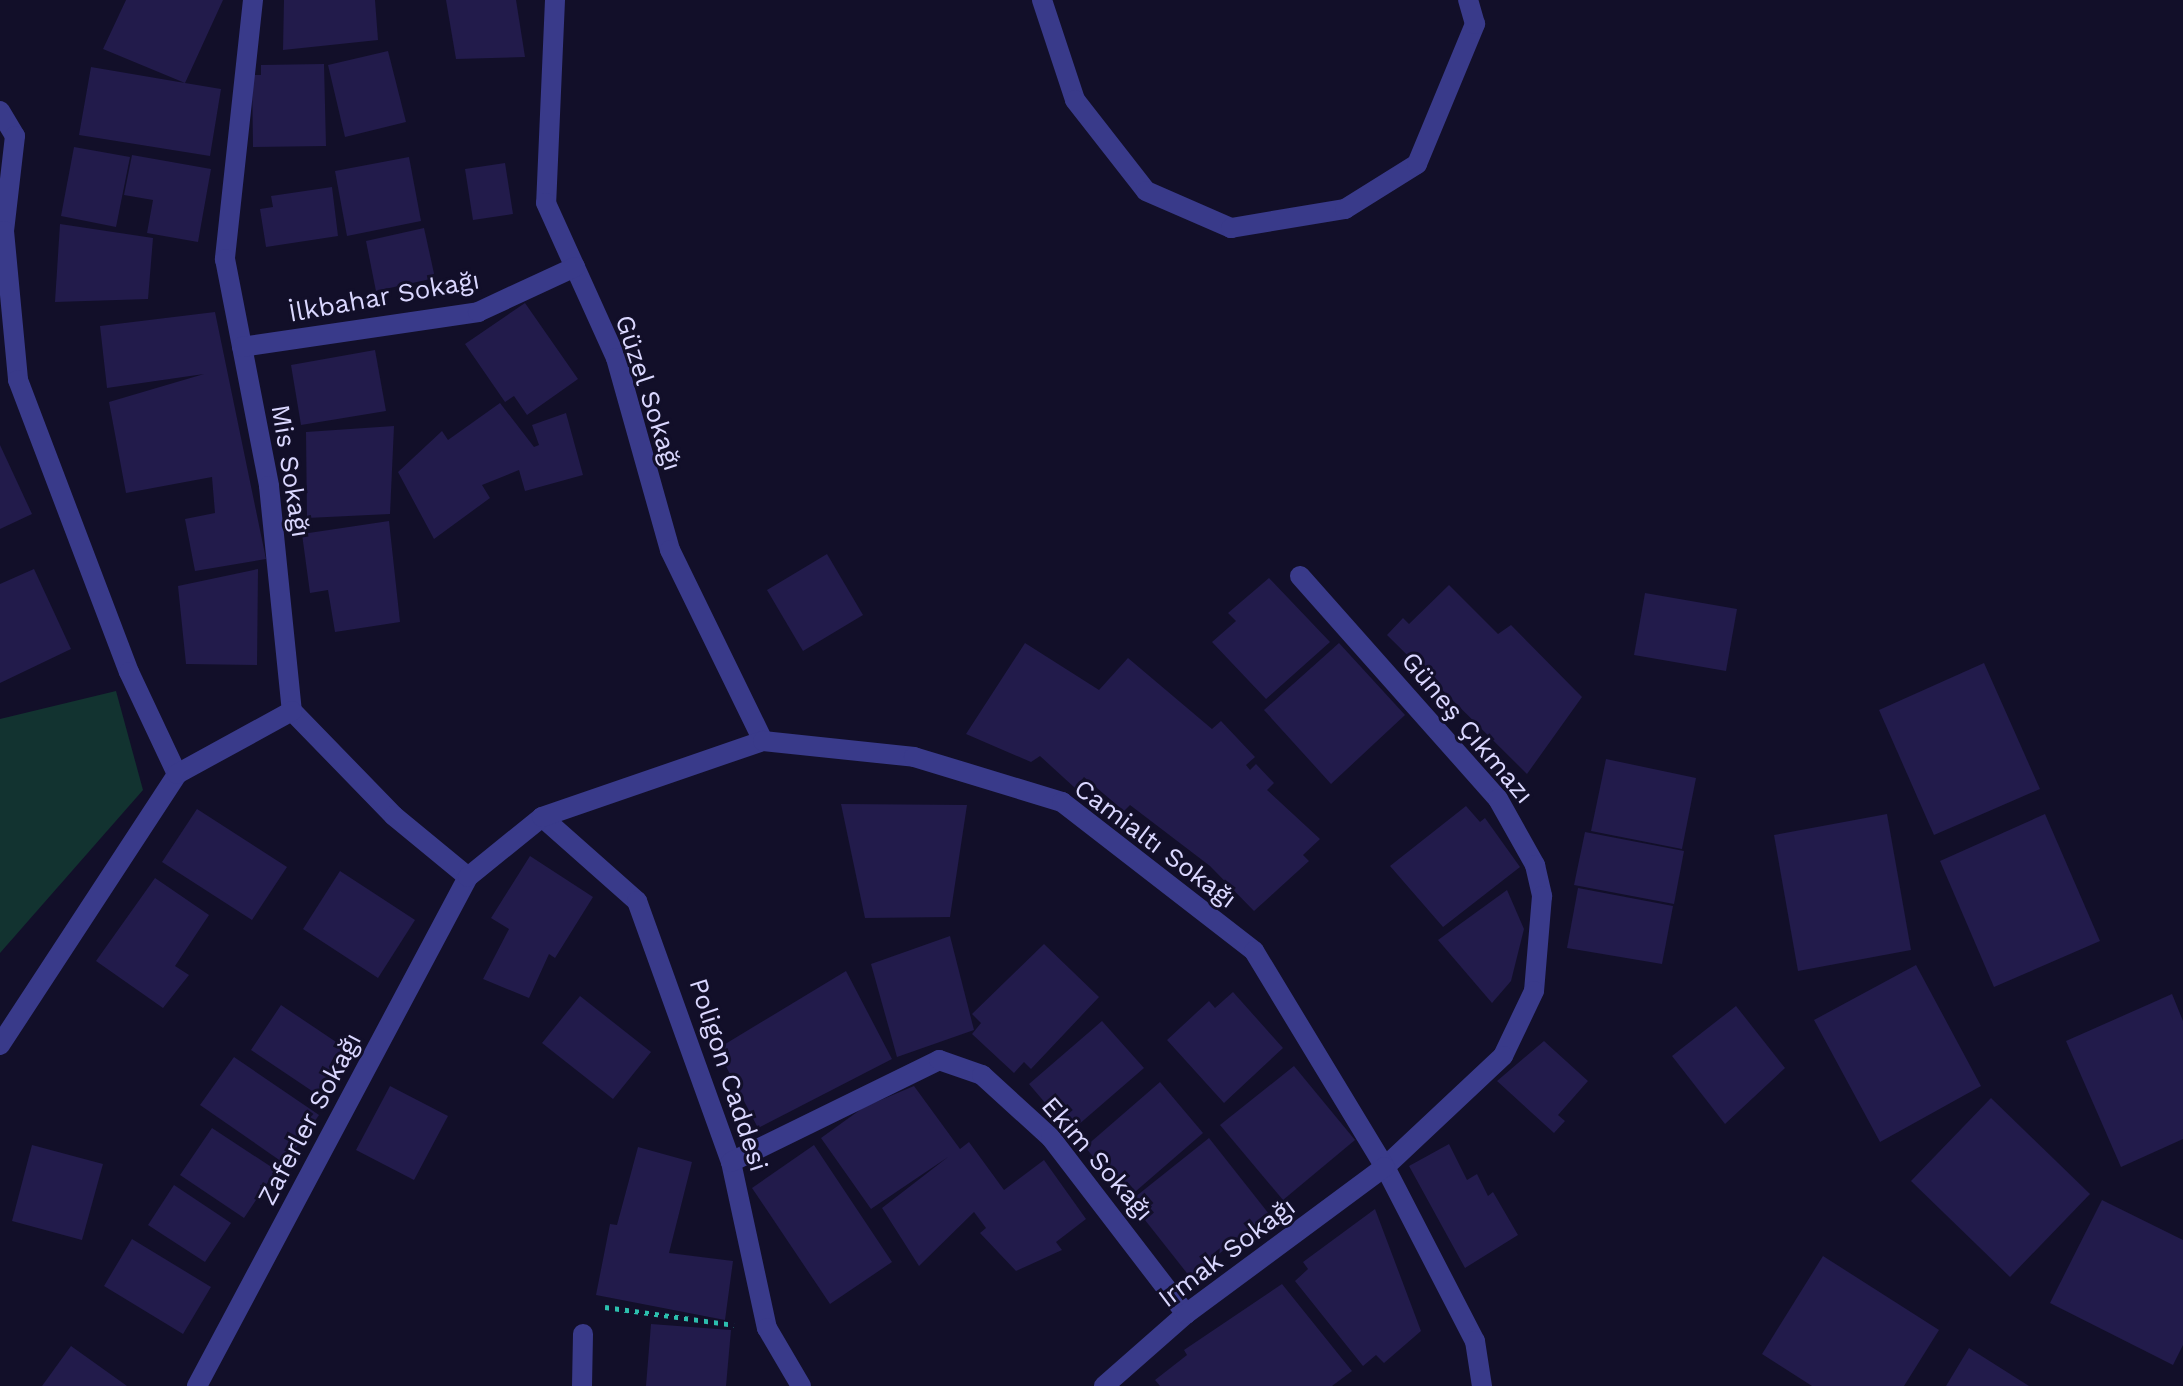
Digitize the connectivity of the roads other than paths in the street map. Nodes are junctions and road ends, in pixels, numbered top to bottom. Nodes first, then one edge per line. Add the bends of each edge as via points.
1 (253, 0) edge
2 (555, 0) edge
3 (1042, 0) edge
4 (1468, 0) edge
5 (0, 111) edge
6 (575, 267) junction
7 (242, 347) junction
8 (9, 381) edge
9 (1300, 576) dead end
10 (292, 711) junction
11 (763, 741) junction
12 (177, 774) junction
13 (542, 817) junction
14 (468, 877) junction
15 (0, 1045) edge
16 (731, 1162) junction
17 (1385, 1167) junction
18 (1186, 1314) junction
19 (583, 1334) road end
20 (197, 1386) edge
21 (582, 1386) edge
22 (801, 1386) edge
23 (1104, 1386) edge
24 (1482, 1386) edge

1 - 7 street, Mis Sokağı via 225,259
2 - 6 street, Güzel Sokağı via 546,203
3 - 4 street via 1075,100 1146,191 1231,228 1345,209 1417,164 1475,24
5 - 8 street via 15,136 4,231
6 - 7 street, İlkbahar Sokağı via 478,312
6 - 11 street, Güzel Sokağı via 616,358 670,550
7 - 10 street, Mis Sokağı via 269,486
8 - 12 street via 129,672
9 - 17 street, Güneş Çıkmazı via 1498,799 1529,851 1542,896 1534,991 1503,1056
10 - 12 street
10 - 14 street via 394,816
11 - 13 street, Camialtı Sokağı
11 - 17 street, Camialtı Sokağı via 914,757 1062,802 1254,951
12 - 15 street
13 - 14 street, Camialtı Sokağı
13 - 16 street, Poligon Caddesi via 637,901
14 - 20 street, Zaferler Sokağı
16 - 18 street, Ekim Sokağı via 939,1060 982,1075 1051,1138
16 - 22 street, Poligon Caddesi via 767,1328
17 - 18 street, Irmak Sokağı
17 - 24 street, Camialtı Sokağı via 1475,1341
18 - 23 street, Irmak Sokağı
19 - 21 street

